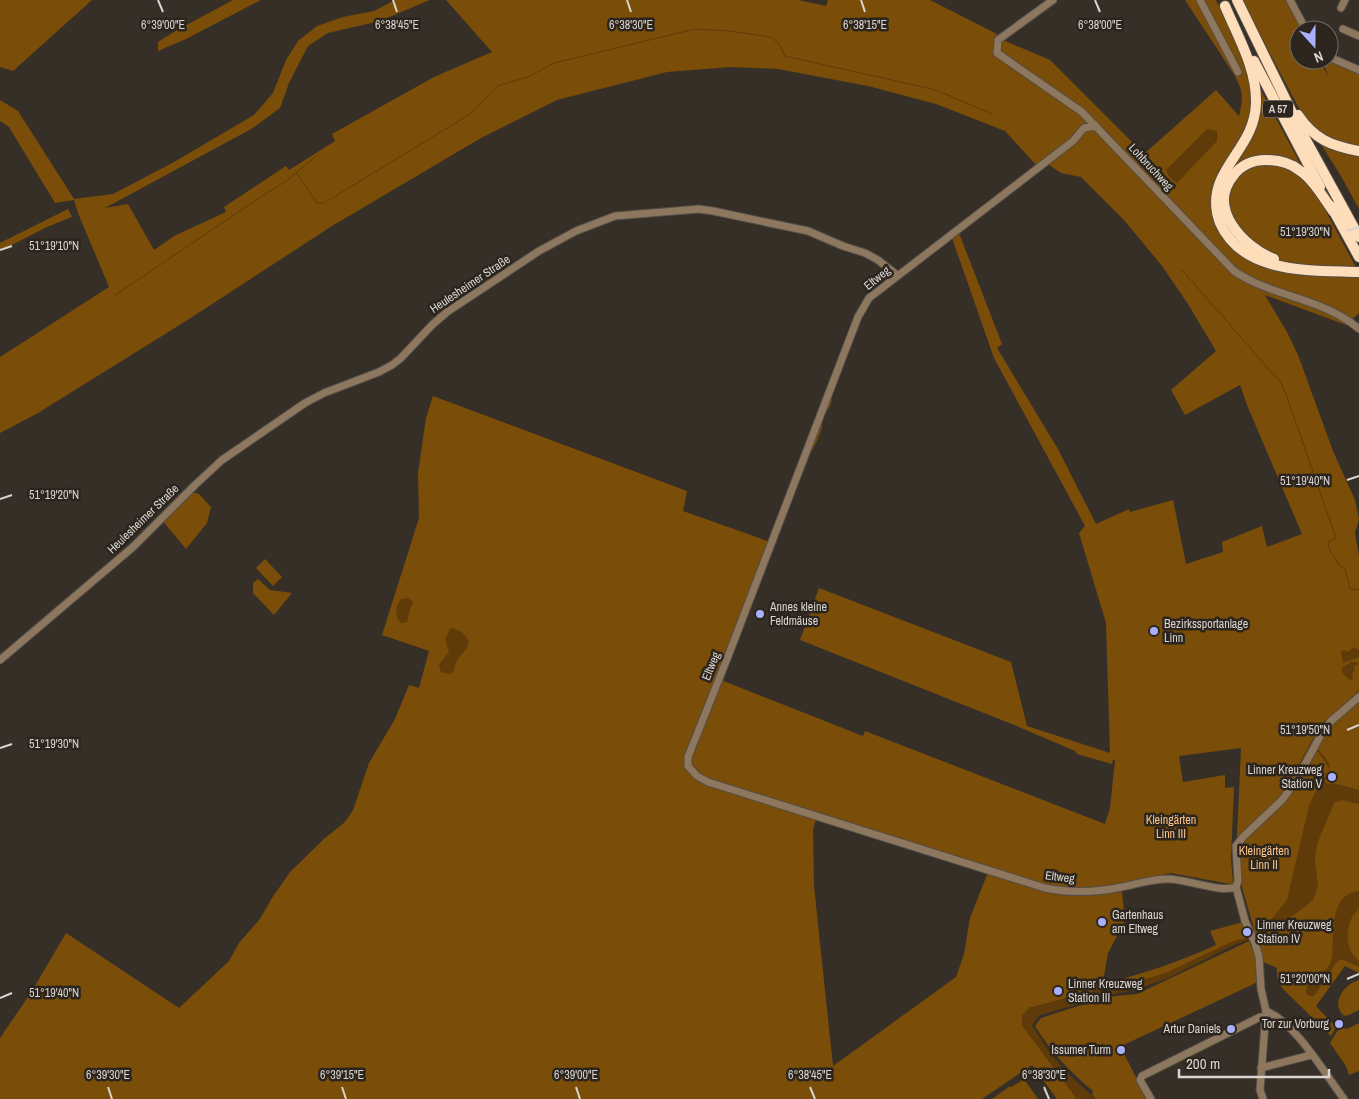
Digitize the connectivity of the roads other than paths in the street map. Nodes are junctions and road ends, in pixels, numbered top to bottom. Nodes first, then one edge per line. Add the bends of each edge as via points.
1 (1054, 0) edge
2 (1200, 0) edge
3 (1237, 0) edge
4 (1290, 0) edge
5 (1345, 0) edge
6 (1223, 3) edge
7 (1341, 8) dead end
8 (1301, 20) edge
9 (1343, 29) dead end
10 (1359, 36) edge
11 (1339, 61) edge
12 (1359, 70) edge
13 (1238, 72) dead end
14 (1273, 76) junction
15 (1082, 112) junction
16 (1096, 126) junction
17 (1084, 128) junction
18 (1359, 151) edge
19 (1333, 210) junction
20 (1359, 237) edge
21 (1359, 257) edge
22 (1359, 266) edge
23 (1351, 270) edge
24 (897, 275) junction
25 (1359, 329) edge
26 (0, 660) edge
27 (1359, 697) edge
28 (1236, 887) junction
29 (1265, 1014) junction
30 (1311, 1055) junction
31 (1261, 1068) junction
32 (1151, 1099) edge
33 (1263, 1099) edge
34 (1344, 1099) edge

1 - 15 street, Lohbruchweg via 998,40 997,53
2 - 13 street
3 - 14 highway, A 57
4 - 8 street
5 - 7 street
6 - 19 highway, A 57
6 - 23 highway via 1256,85 1252,125 1217,192 1216,205 1223,230 1258,260 1293,269
9 - 10 street
11 - 12 street
14 - 18 highway via 1299,118 1312,132 1337,147
14 - 20 highway, A 57
15 - 16 street, Lohbruchweg
15 - 17 street
16 - 17 street
16 - 25 street, Lohbruchweg via 1234,271 1259,285 1340,315
17 - 24 street, Eltweg via 1066,146
19 - 21 highway, A 57
19 - 23 highway via 1300,170 1271,160 1259,160 1238,169 1226,188 1224,198 1235,230 1263,255 1293,263
22 - 23 highway
24 - 26 street, Heulesheimer Straße via 865,253 808,231 713,211 698,209 625,214 576,230 446,312 392,365 311,400 222,460 133,547
24 - 28 street, Eltweg via 869,298 858,317 688,756 688,766 708,782 1045,888 1106,890 1169,879
27 - 28 street via 1322,733 1283,800 1236,846
28 - 29 street via 1259,957
29 - 30 street via 1272,1013 1287,1026
29 - 31 street
29 - 32 street via 1140,1078
30 - 31 street
30 - 34 street
31 - 33 street

